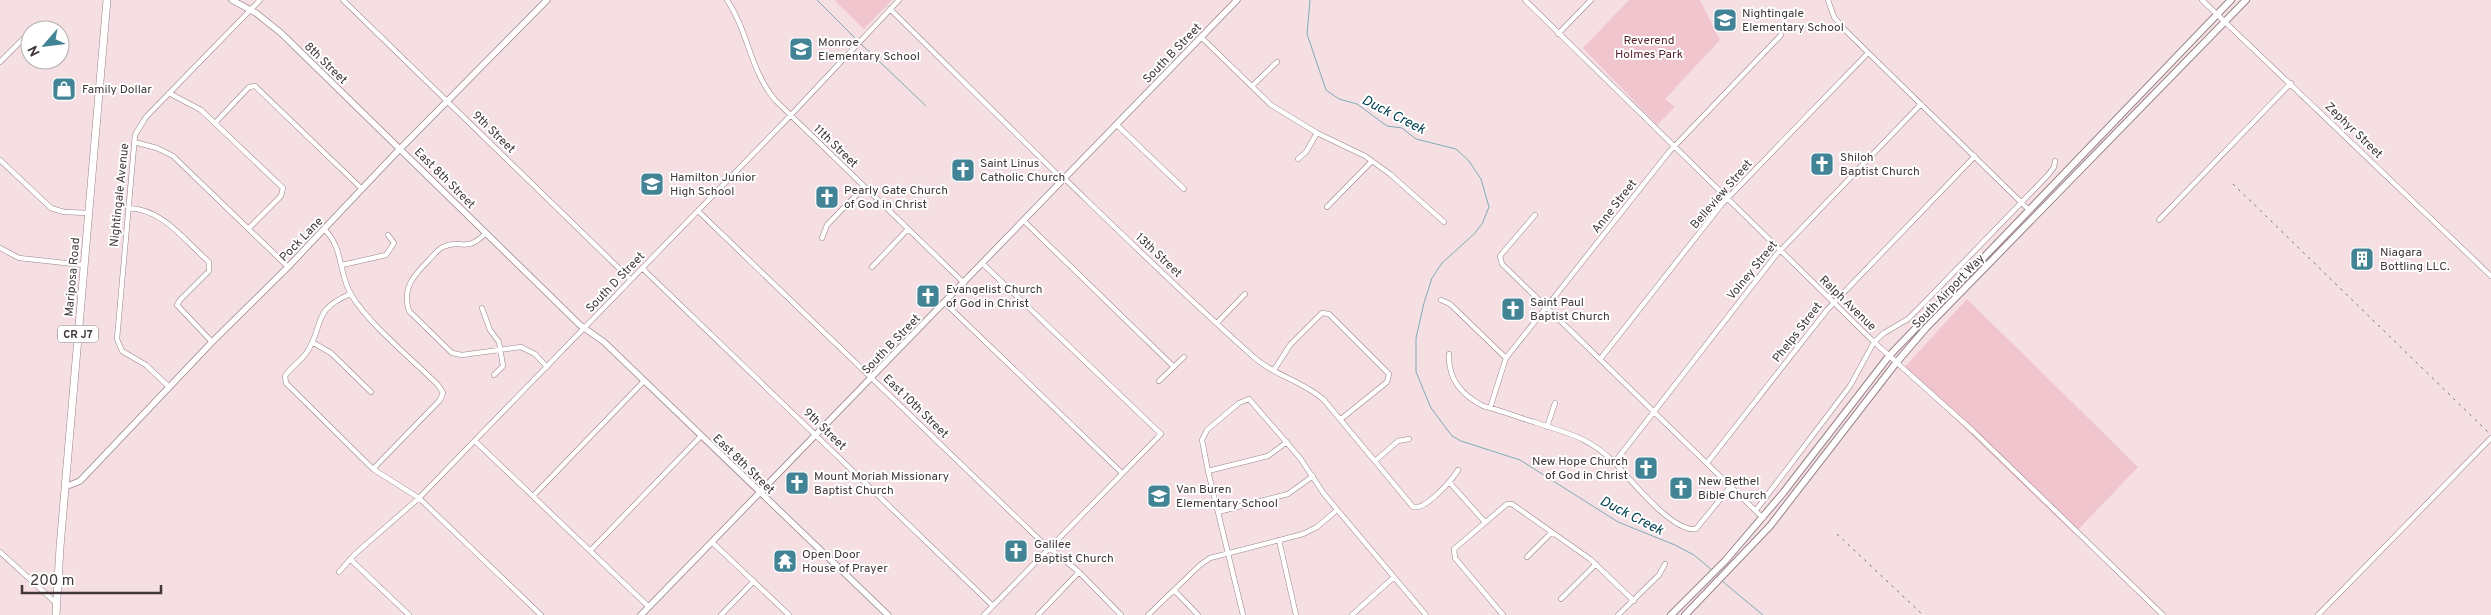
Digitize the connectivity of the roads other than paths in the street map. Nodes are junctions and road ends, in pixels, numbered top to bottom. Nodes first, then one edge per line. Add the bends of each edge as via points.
1 (107, 0) edge
2 (232, 0) edge
3 (260, 0) edge
4 (343, 0) edge
5 (547, 0) edge
6 (728, 0) edge
7 (899, 0) edge
8 (1237, 0) edge
9 (1525, 0) edge
10 (1591, 0) edge
11 (1828, 0) edge
12 (2202, 0) edge
13 (2231, 0) edge
14 (2246, 0) edge
15 (890, 9) junction
16 (250, 10) junction
17 (2217, 14) junction
18 (2225, 22) junction
19 (1558, 34) junction
20 (1781, 35) dead end
21 (1202, 38) junction
22 (20, 42) edge
23 (1868, 53) junction
24 (0, 62) edge
25 (1277, 62) dead end
26 (2291, 83) junction
27 (1252, 86) junction
28 (169, 93) junction
29 (448, 101) junction
30 (1921, 104) junction
31 (790, 116) junction
32 (215, 123) junction
33 (1117, 125) junction
34 (1317, 133) junction
35 (134, 142) junction
36 (1674, 146) junction
37 (401, 148) junction
38 (1975, 156) junction
39 (1298, 159) dead end
40 (0, 160) edge
41 (1372, 161) junction
42 (2055, 161) dead end
43 (1065, 179) junction
44 (864, 187) junction
45 (362, 189) junction
46 (1184, 190) dead end
47 (1727, 199) junction
48 (2021, 202) junction
49 (1327, 207) dead end
50 (128, 208) junction
51 (2029, 210) junction
52 (698, 211) junction
53 (89, 213) junction
54 (1535, 215) dead end
55 (1024, 220) junction
56 (2159, 220) dead end
57 (1444, 222) dead end
58 (249, 228) junction
59 (908, 229) junction
60 (325, 230) junction
61 (486, 233) junction
62 (388, 235) dead end
63 (822, 238) dead end
64 (0, 248) edge
65 (1780, 250) junction
66 (982, 263) junction
67 (84, 265) junction
68 (342, 265) junction
69 (288, 267) junction
70 (872, 267) dead end
71 (642, 268) junction
72 (2491, 276) edge
73 (630, 279) junction
74 (964, 283) junction
75 (350, 294) junction
76 (1245, 294) dead end
77 (1441, 300) dead end
78 (945, 303) junction
79 (1833, 303) junction
80 (1548, 306) junction
81 (482, 308) dead end
82 (1217, 322) junction
83 (584, 327) junction
84 (212, 342) junction
85 (312, 342) junction
86 (1874, 342) junction
87 (501, 349) junction
88 (1449, 354) dead end
89 (1889, 356) junction
90 (1184, 357) dead end
91 (1506, 358) junction
92 (1601, 358) junction
93 (1896, 363) junction
94 (547, 367) junction
95 (1174, 367) junction
96 (1274, 370) junction
97 (494, 375) dead end
98 (872, 378) junction
99 (1159, 380) dead end
100 (644, 381) junction
101 (169, 388) junction
102 (371, 392) dead end
103 (1554, 403) dead end
104 (1490, 408) junction
105 (1654, 410) junction
106 (1341, 419) junction
107 (1547, 427) junction
108 (816, 435) junction
109 (701, 436) junction
110 (1409, 438) dead end
111 (2491, 438) edge
112 (475, 441) junction
113 (1287, 442) junction
114 (1375, 460) junction
115 (1707, 462) junction
116 (1614, 463) junction
117 (373, 469) junction
118 (1458, 470) dead end
119 (1208, 471) junction
120 (1122, 473) junction
121 (1313, 476) junction
122 (1450, 483) junction
123 (1731, 486) junction
124 (65, 487) junction
125 (760, 493) junction
126 (533, 496) junction
127 (419, 498) junction
128 (1337, 510) junction
129 (1756, 510) junction
130 (1218, 512) junction
131 (1763, 518) junction
132 (1484, 521) junction
133 (1551, 533) junction
134 (1278, 540) junction
135 (712, 542) junction
136 (1049, 547) junction
137 (590, 551) junction
138 (0, 552) edge
139 (1228, 553) junction
140 (1527, 557) dead end
141 (350, 559) junction
142 (1596, 564) junction
143 (1665, 564) dead end
144 (339, 572) dead end
145 (1079, 572) junction
146 (1394, 577) junction
147 (754, 581) junction
148 (1174, 590) junction
149 (1561, 599) dead end
150 (1634, 600) junction
151 (56, 603) junction
152 (993, 606) junction
153 (649, 607) junction
154 (1041, 614) edge
155 (56, 615) edge
156 (409, 615) edge
157 (541, 615) edge
158 (641, 615) edge
159 (721, 615) edge
160 (789, 615) edge
161 (888, 615) edge
162 (984, 615) edge
163 (1121, 615) edge
164 (1148, 615) edge
165 (1198, 615) edge
166 (1243, 615) edge
167 (1296, 615) edge
168 (1352, 615) edge
169 (1426, 615) edge
170 (1503, 615) edge
171 (1618, 615) edge
172 (1671, 615) edge
173 (1685, 615) edge
174 (2163, 615) edge
175 (2318, 615) edge

1 - 53 main road, Mariposa Road / CR J7
2 - 16 street, 8th Street
3 - 16 street, Nightingale Avenue
4 - 29 street, 9th Street
5 - 29 street, Pock Lane
6 - 31 street, 11th Street via 760,78
7 - 15 street, South D Street
8 - 21 street, South B Street
9 - 19 street, Ralph Avenue
10 - 19 street
11 - 23 street via 1837,21
12 - 17 street, Zephyr Street
13 - 17 main road, South Airport Way
14 - 18 main road, South Airport Way
15 - 31 street, South D Street
15 - 43 street, 13th Street
16 - 28 street, Nightingale Avenue
16 - 37 street, 8th Street via 281,33
17 - 18 street, Zephyr Street
17 - 51 main road, South Airport Way
18 - 26 street, Zephyr Street
18 - 93 main road, South Airport Way
19 - 36 street, Ralph Avenue
20 - 36 street, Anne Street
21 - 27 street
21 - 33 street, South B Street
22 - 24 street
23 - 30 street
23 - 47 street, Belleview Street
25 - 27 street
26 - 56 street
26 - 72 street, Zephyr Street
27 - 34 street via 1271,105
28 - 32 street via 201,110
28 - 35 street, Nightingale Avenue via 140,125
29 - 37 street, Pock Lane
29 - 73 street, 9th Street
30 - 38 street
30 - 65 street, Volney Street
31 - 44 street, 11th Street
31 - 52 street, South D Street
32 - 45 street via 247,89 255,86
32 - 58 street via 283,188 281,196
33 - 43 street, South B Street
33 - 46 street
34 - 39 street
34 - 41 street
35 - 50 street, Nightingale Avenue
35 - 58 street via 173,156
36 - 47 street, Ralph Avenue
36 - 80 street, Anne Street
37 - 45 street, Pock Lane
37 - 61 street, East 8th Street
38 - 48 street
38 - 79 street, Phelps Street
40 - 53 street via 51,208
41 - 49 street
41 - 57 street
42 - 48 street via 2048,175
43 - 55 street, South B Street
43 - 82 street, 13th Street
44 - 59 street, 11th Street
44 - 63 street via 827,225
45 - 60 street, Pock Lane
47 - 65 street, Ralph Avenue
47 - 92 street, Belleview Street
48 - 51 street
48 - 86 street via 1908,319
50 - 84 street via 148,210 160,216 209,262 209,271 177,305
50 - 101 street, Nightingale Avenue via 117,341 122,351 146,365
51 - 89 main road, South Airport Way
52 - 71 street, South D Street
52 - 98 street, East 10th Street
53 - 67 main road, Mariposa Road / CR J7
54 - 80 street via 1500,260
55 - 66 street, South B Street
55 - 95 street
58 - 69 street
59 - 70 street
59 - 74 street, 11th Street
60 - 68 street via 335,242
60 - 69 street, Pock Lane
61 - 83 street, East 8th Street
61 - 87 street via 473,244 449,245 440,249 409,282 407,306 411,315 452,353 460,355
62 - 68 street via 394,243 386,255
64 - 67 street via 19,258
65 - 79 street, Ralph Avenue
65 - 105 street, Volney Street
66 - 74 street, South B Street
66 - 120 street via 1160,434
67 - 124 main road, Mariposa Road / CR J7
68 - 75 street
69 - 84 street, Pock Lane
71 - 73 street, South D Street
71 - 108 street, 9th Street
73 - 83 street, South D Street
74 - 78 street, South B Street
75 - 85 street via 334,302 324,312
75 - 117 street via 361,310 438,384 443,393 440,400
76 - 82 street
77 - 91 street via 1450,304
78 - 98 street, South B Street
78 - 120 street
79 - 86 street, Ralph Avenue
79 - 115 street, Phelps Street
80 - 91 street, Anne Street
80 - 92 street
81 - 87 street
82 - 96 street, 13th Street via 1257,360
83 - 94 street, South D Street
83 - 100 street, East 8th Street
84 - 101 street, Pock Lane
85 - 102 street via 331,353
85 - 117 street via 285,380
86 - 89 street, Ralph Avenue
86 - 129 street via 1850,386
87 - 94 street via 523,348
87 - 97 street via 503,366
88 - 104 street via 1450,372 1455,383 1472,401
89 - 93 street, Ralph Avenue
89 - 131 main road, South Airport Way
90 - 95 street
91 - 104 street, Anne Street
92 - 105 street
93 - 173 main road, South Airport Way via 1770,526
93 - 174 street, Ralph Avenue via 1973,431
94 - 112 street, South D Street
95 - 99 street
96 - 106 street, 13th Street via 1313,390
96 - 106 street via 1290,346 1319,316 1329,314 1389,374 1387,382
98 - 108 street, South B Street
98 - 136 street, East 10th Street
100 - 109 street, East 8th Street
100 - 126 street
101 - 124 street, Pock Lane via 80,481
103 - 107 street
104 - 107 street
105 - 115 street
105 - 116 street, Volney Street
106 - 114 street, 13th Street
107 - 116 street via 1580,437
108 - 125 street, South B Street
108 - 152 street, 9th Street
109 - 125 street, East 8th Street
109 - 137 street
110 - 114 street via 1398,441
111 - 175 street
112 - 126 street
112 - 127 street, South D Street
113 - 119 street via 1268,456
113 - 119 street via 1249,399 1239,403 1205,433 1203,446
113 - 121 street
114 - 122 street, 13th Street via 1416,508 1422,507
115 - 123 street
116 - 123 street via 1674,521 1691,530 1696,529
117 - 127 street
118 - 122 street
119 - 130 street
120 - 136 street
121 - 128 street
121 - 130 street via 1288,494
122 - 132 street
123 - 129 street
124 - 151 main road, Mariposa Road / CR J7
125 - 135 street, South B Street
125 - 161 street, East 8th Street
126 - 137 street
127 - 141 street, South D Street
127 - 157 street
128 - 134 street via 1309,532
128 - 146 street
129 - 131 street
130 - 139 street
131 - 172 main road, South Airport Way
132 - 133 street via 1510,504
132 - 170 street via 1453,552
133 - 140 street
133 - 142 street
134 - 139 street
134 - 167 street
135 - 147 street
135 - 153 street, South B Street
136 - 145 street, East 10th Street
136 - 152 street
137 - 153 street
138 - 151 street
139 - 148 street via 1203,562
139 - 166 street
141 - 144 street, South D Street
141 - 156 street
142 - 149 street
142 - 150 street
143 - 150 street via 1659,576
145 - 154 street
145 - 163 street, East 10th Street
146 - 168 street
146 - 169 street
147 - 159 street
147 - 160 street
148 - 164 street
148 - 165 street
150 - 171 street
151 - 155 main road, Mariposa Road / CR J7
152 - 162 street
153 - 158 street, South B Street

